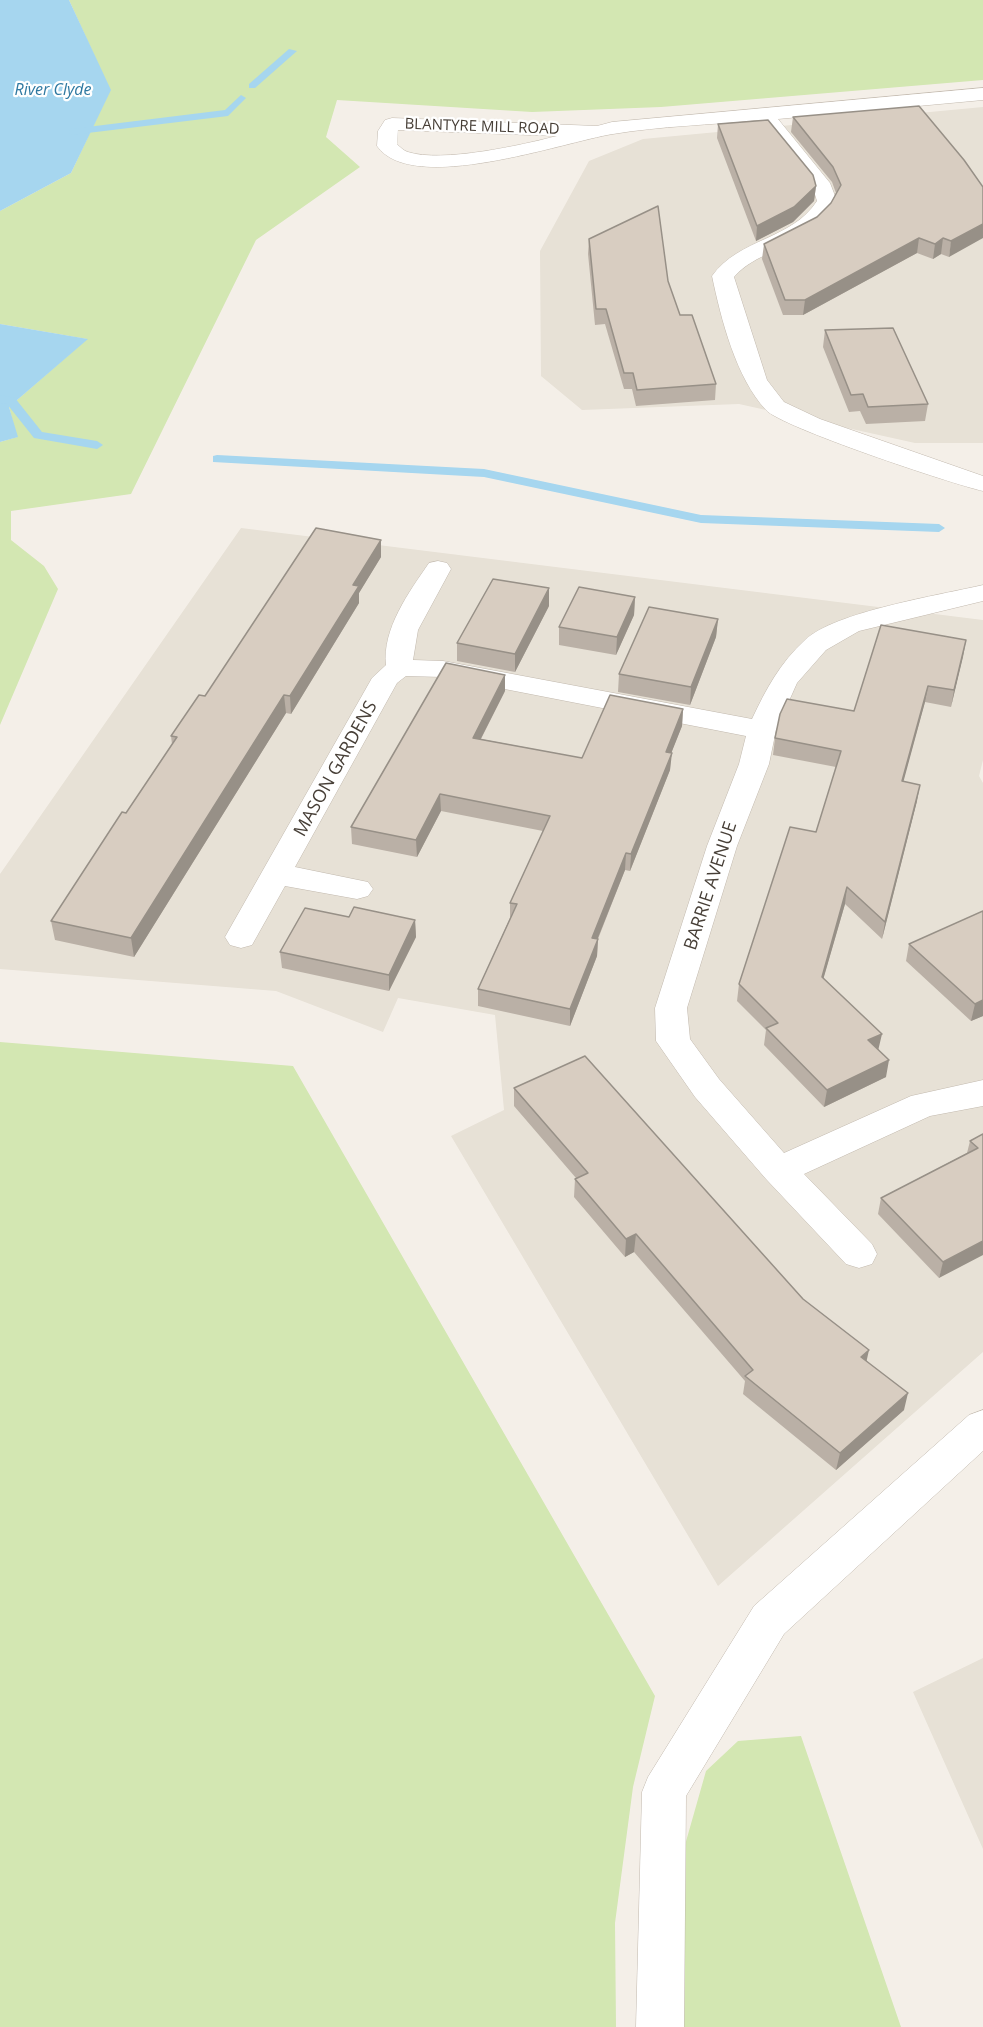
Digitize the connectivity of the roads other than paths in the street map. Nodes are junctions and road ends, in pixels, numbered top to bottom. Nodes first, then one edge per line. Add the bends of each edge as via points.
1 (983, 94) edge
2 (764, 114) junction
3 (597, 132) junction
4 (983, 484) edge
5 (438, 569) dead end
6 (983, 593) edge
7 (399, 668) junction
8 (762, 730) junction
9 (277, 874) junction
10 (357, 889) dead end
11 (241, 937) dead end
12 (983, 1093) edge
13 (779, 1170) junction
14 (859, 1254) dead end
15 (983, 1426) edge
16 (660, 2027) edge

1 - 2 street, BLANTYRE MILL ROAD
2 - 3 street, BLANTYRE MILL ROAD
2 - 4 street via 823,187 827,201 808,227 744,254 723,276 756,381 776,407 812,424
3 - 3 street, BLANTYRE MILL ROAD via 392,124 387,146 402,158 447,161 526,150
5 - 7 street via 409,618 397,657
6 - 8 street, BARRIE AVENUE via 850,625 816,644 784,680
7 - 8 street via 443,669
7 - 9 street, MASON GARDENS via 386,678
8 - 13 street, BARRIE AVENUE via 671,1008 673,1041 707,1088
9 - 10 street
9 - 11 street, MASON GARDENS
12 - 13 street via 923,1105
13 - 14 street, BARRIE AVENUE
15 - 16 street via 769,1620 664,1792

